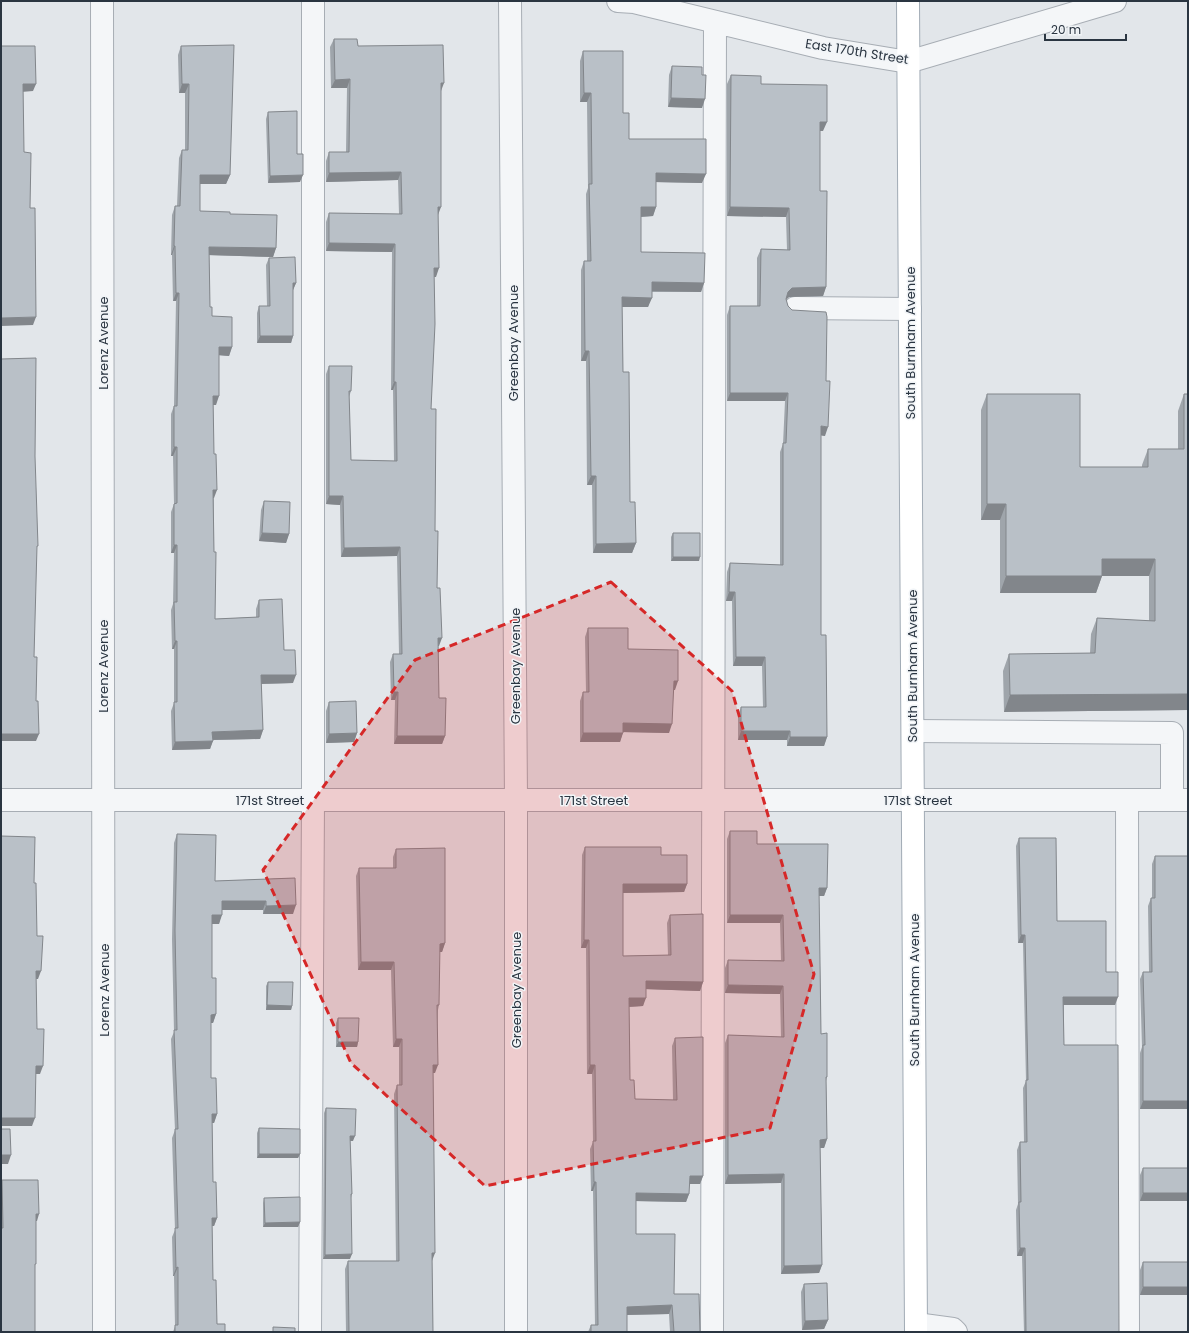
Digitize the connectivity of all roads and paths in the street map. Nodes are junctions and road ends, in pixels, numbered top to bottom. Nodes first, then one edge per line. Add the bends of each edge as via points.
1 (102, 1) edge
2 (313, 1) edge
3 (510, 1) edge
4 (618, 1) edge
5 (908, 1) edge
6 (1115, 1) edge
7 (715, 22) junction
8 (908, 62) junction
9 (795, 308) dead end
10 (910, 309) junction
11 (913, 731) junction
12 (1, 800) edge
13 (104, 800) junction
14 (313, 800) junction
15 (516, 800) junction
16 (713, 800) junction
17 (913, 800) junction
18 (1127, 800) junction
19 (1180, 800) edge
20 (916, 1328) edge
21 (104, 1332) edge
22 (310, 1332) edge
23 (516, 1332) edge
24 (712, 1332) edge
25 (956, 1332) edge
26 (1128, 1332) edge

1 - 13 street, Lorenz Avenue
2 - 14 street
3 - 15 street, Greenbay Avenue
4 - 7 street, East 170th Street via 634,2
5 - 8 main road, South Burnham Avenue
6 - 8 street, East 170th Street
7 - 8 street, East 170th Street via 823,48
7 - 16 street
8 - 10 main road, South Burnham Avenue
9 - 10 street
10 - 11 main road, South Burnham Avenue
11 - 17 main road, South Burnham Avenue
11 - 19 street via 1172,733
12 - 13 street, 171st Street
13 - 14 street, 171st Street
13 - 21 street, Lorenz Avenue
14 - 15 street, 171st Street
14 - 22 street
15 - 16 street, 171st Street
15 - 23 street, Greenbay Avenue
16 - 17 street, 171st Street
16 - 24 street
17 - 18 street, 171st Street
17 - 20 main road, South Burnham Avenue
18 - 19 street, 171st Street
18 - 26 street
20 - 25 street via 953,1329

